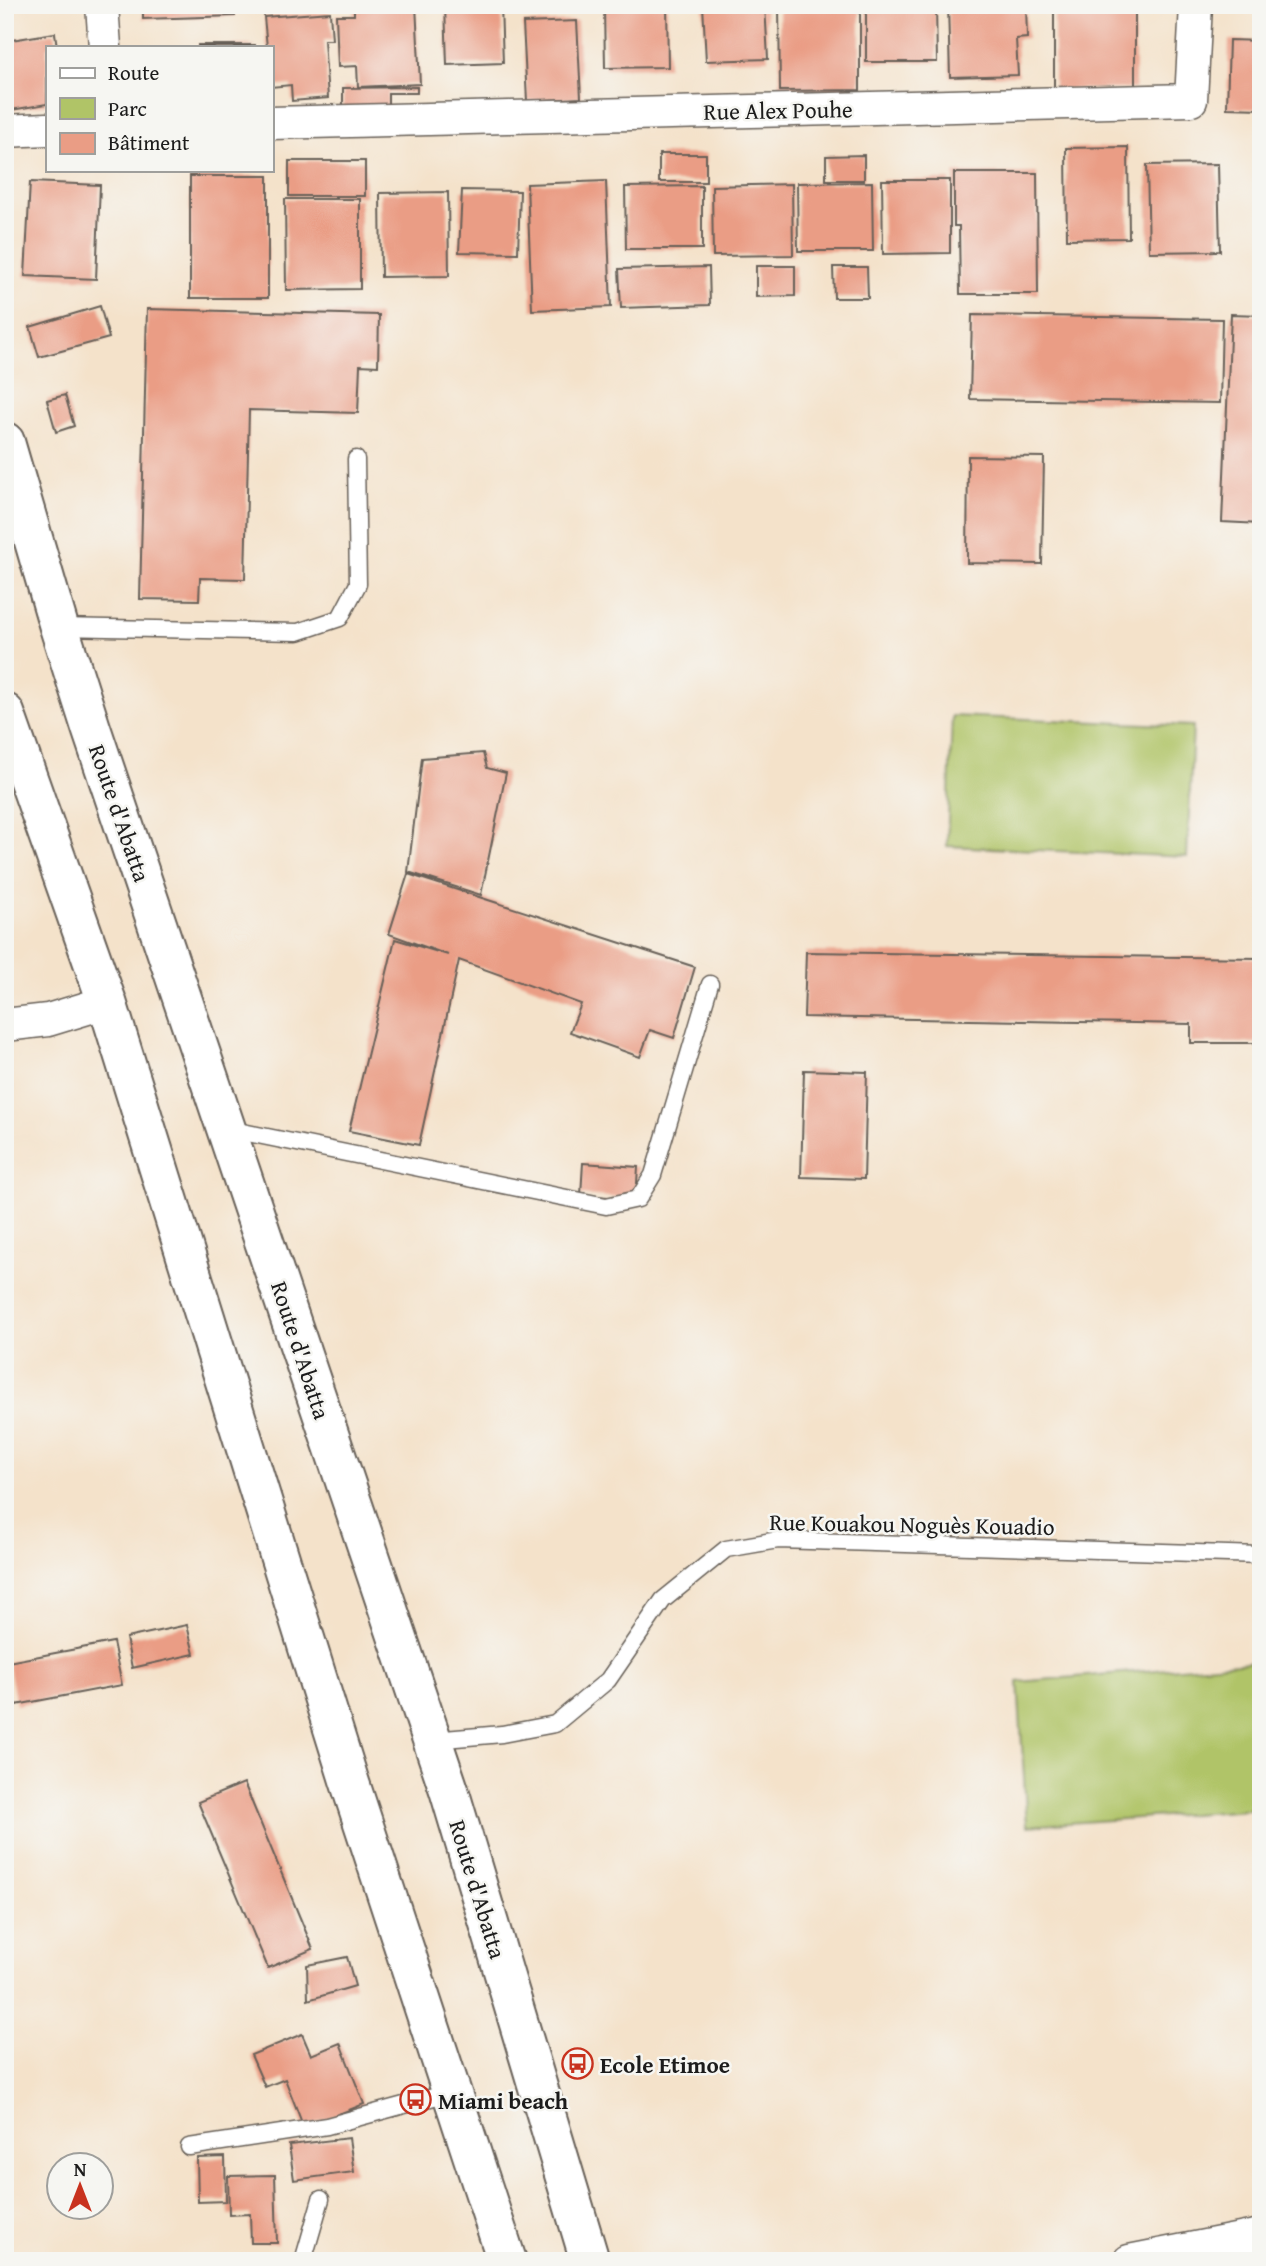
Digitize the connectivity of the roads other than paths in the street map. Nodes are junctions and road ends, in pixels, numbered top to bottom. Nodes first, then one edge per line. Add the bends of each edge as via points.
1 (102, 5) edge
2 (1196, 5) edge
3 (105, 46) edge
4 (273, 123) edge
5 (46, 130) edge
6 (5, 131) edge
7 (5, 442) edge
8 (356, 459) dead end
9 (59, 627) junction
10 (5, 713) edge
11 (710, 984) dead end
12 (107, 1002) junction
13 (5, 1025) edge
14 (228, 1129) junction
15 (1261, 1555) edge
16 (431, 1741) junction
17 (452, 2092) junction
18 (189, 2147) dead end
19 (321, 2199) dead end
20 (1261, 2235) edge
21 (303, 2261) edge
22 (507, 2261) edge
23 (590, 2261) edge
24 (1129, 2261) edge

1 - 3 street
2 - 4 street, Rue Alex Pouhe via 1191,100
5 - 6 street
7 - 9 street, Route d'Abatta
8 - 9 lane via 358,584 341,618 298,632
9 - 14 street, Route d'Abatta
10 - 12 street
11 - 14 lane via 653,1175 638,1199 606,1206
12 - 13 street via 48,1020
12 - 17 street via 349,1780
14 - 16 street, Route d'Abatta
15 - 16 lane, Rue Kouakou Noguès Kouadio via 778,1541 726,1549 663,1600 608,1680 555,1724
16 - 23 street, Route d'Abatta
17 - 18 lane via 327,2126
17 - 22 street
19 - 21 lane
20 - 24 street

